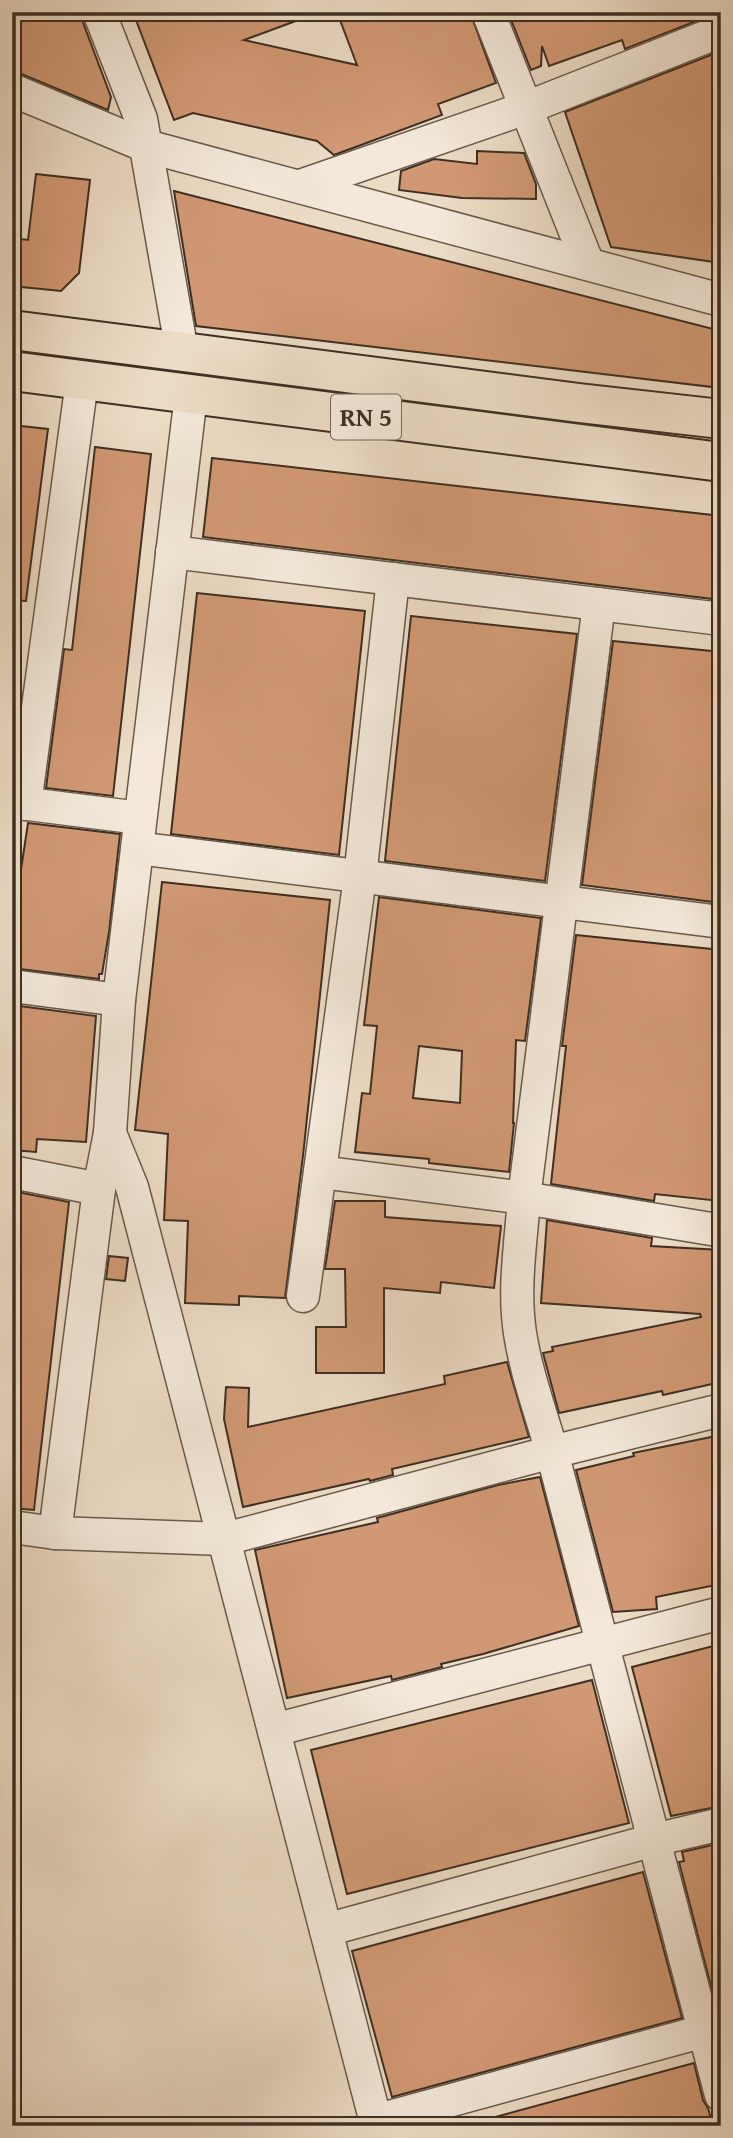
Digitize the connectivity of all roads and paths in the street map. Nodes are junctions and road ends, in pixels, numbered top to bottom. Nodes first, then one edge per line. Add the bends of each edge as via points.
1 (99, 12) edge
2 (488, 12) edge
3 (721, 31) edge
4 (12, 90) edge
5 (526, 108) junction
6 (146, 146) junction
7 (300, 186) junction
8 (588, 264) junction
9 (721, 300) edge
10 (12, 330) edge
11 (182, 352) junction
12 (12, 372) edge
13 (82, 381) junction
14 (191, 395) junction
15 (721, 419) edge
16 (721, 462) edge
17 (172, 552) junction
18 (393, 579) junction
19 (600, 604) junction
20 (721, 619) edge
21 (19, 803) edge
22 (139, 833) junction
23 (360, 877) junction
24 (561, 902) junction
25 (721, 922) edge
26 (12, 986) edge
27 (119, 1000) junction
28 (110, 1133) junction
29 (12, 1172) edge
30 (320, 1172) junction
31 (99, 1189) junction
32 (524, 1198) junction
33 (721, 1227) edge
34 (303, 1296) dead end
35 (721, 1410) edge
36 (552, 1452) junction
37 (12, 1527) edge
38 (55, 1533) junction
39 (225, 1539) junction
40 (721, 1613) edge
41 (603, 1643) junction
42 (274, 1730) junction
43 (721, 1824) edge
44 (654, 1839) junction
45 (326, 1930) junction
46 (704, 2031) junction
47 (721, 2095) edge
48 (376, 2124) edge

1 - 6 street via 141,119
2 - 5 street
3 - 5 street
4 - 6 street
5 - 7 street
5 - 8 street
6 - 7 street
6 - 11 street
7 - 8 street
8 - 9 street
10 - 11 main road, RN 5
11 - 15 main road, RN 5
12 - 13 main road, RN 5
13 - 14 main road, RN 5
13 - 21 street
14 - 16 main road, RN 5
14 - 17 street
17 - 18 street
17 - 22 street
18 - 19 street
18 - 23 street
19 - 20 street
19 - 24 street
21 - 22 street
22 - 23 street
22 - 27 street
23 - 24 street
23 - 30 street
24 - 25 street
24 - 32 street
26 - 27 street
27 - 28 street
28 - 31 street
28 - 39 street via 132,1187
29 - 31 street
30 - 32 street
30 - 34 street
31 - 38 street
32 - 33 street via 710,1229
32 - 36 street via 517,1285 519,1330
35 - 36 street
36 - 39 street
36 - 41 street
37 - 38 street
38 - 39 street
39 - 42 street
40 - 41 street
41 - 42 street
41 - 44 street
42 - 45 street
43 - 44 street
44 - 45 street
44 - 46 street
45 - 48 street
46 - 47 street
46 - 48 street

